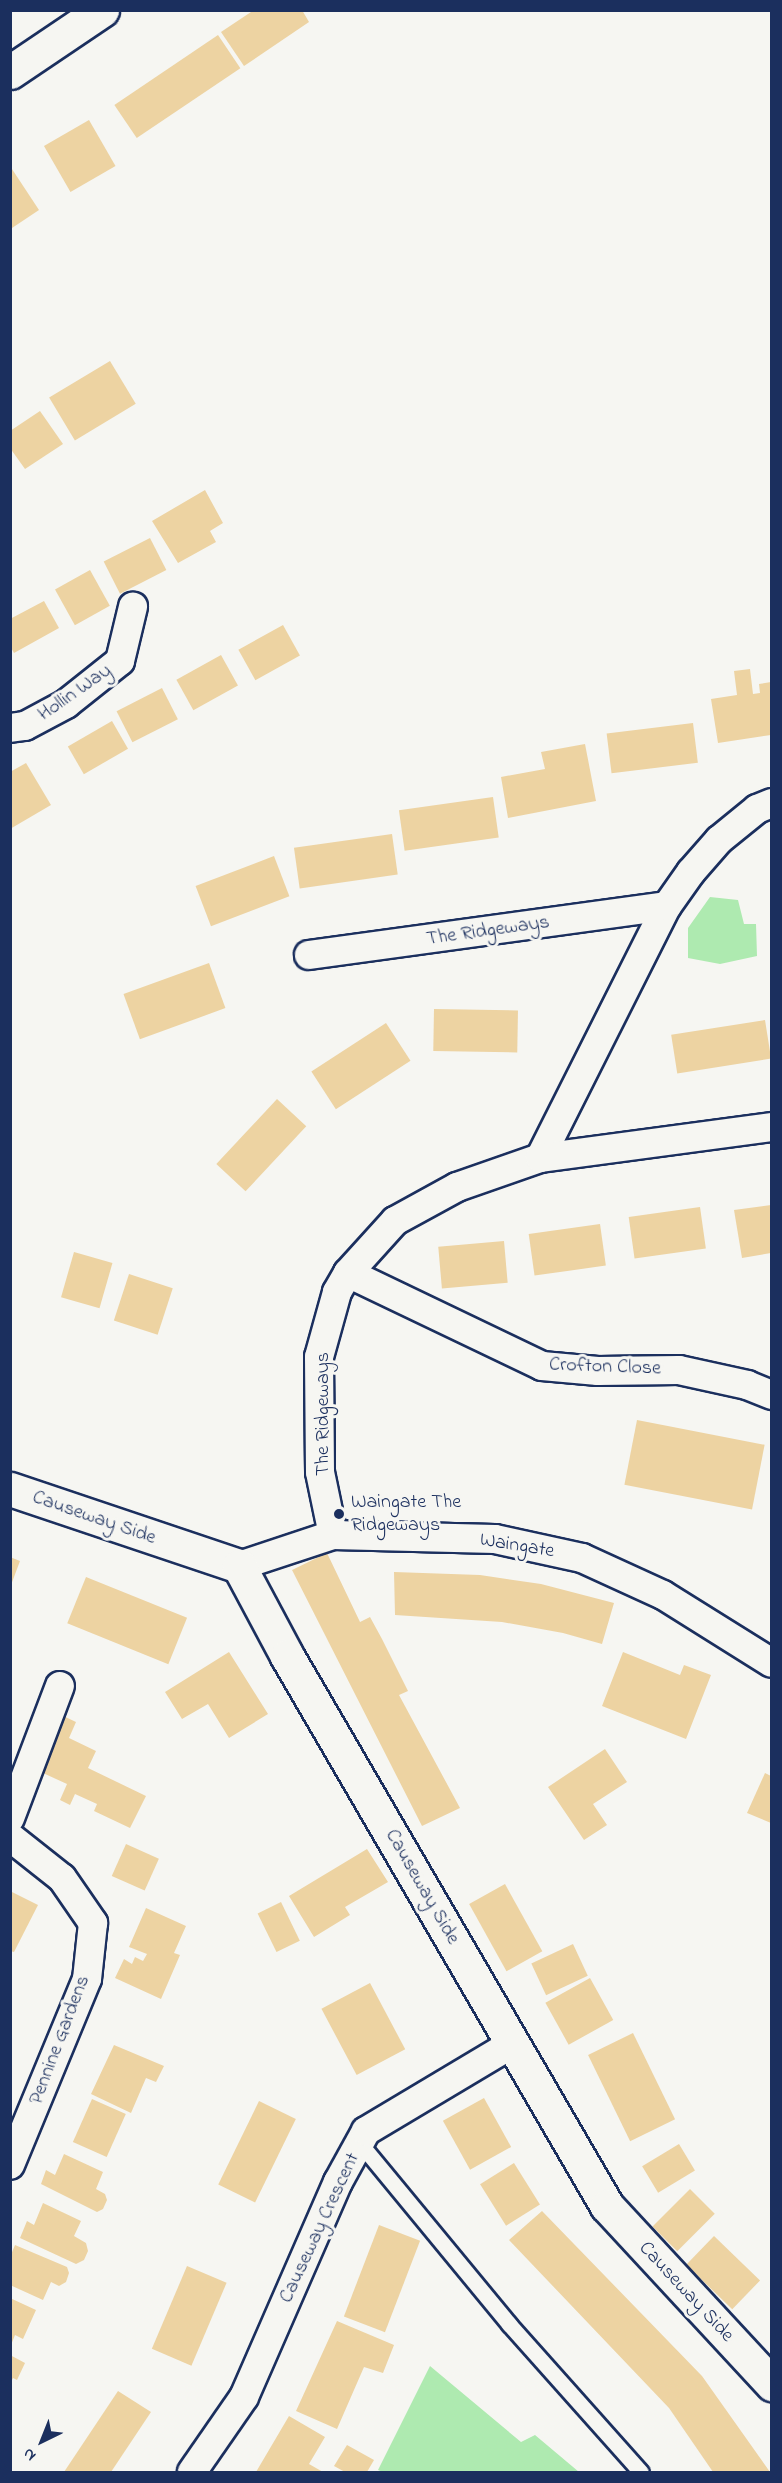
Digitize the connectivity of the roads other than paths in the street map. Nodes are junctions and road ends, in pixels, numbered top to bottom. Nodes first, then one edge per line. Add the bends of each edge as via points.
1 (102, 10) edge
2 (10, 72) edge
3 (133, 607) dead end
4 (10, 728) edge
5 (771, 804) edge
6 (667, 906) junction
7 (309, 955) dead end
8 (771, 1127) edge
9 (540, 1158) junction
10 (348, 1273) junction
11 (771, 1395) edge
12 (10, 1489) edge
13 (333, 1535) junction
14 (239, 1566) junction
15 (771, 1663) edge
16 (60, 1686) dead end
17 (10, 1818) edge
18 (10, 1838) edge
19 (512, 2044) junction
20 (359, 2142) junction
21 (10, 2165) edge
22 (771, 2384) edge
23 (192, 2472) edge
24 (641, 2472) edge

1 - 2 street
3 - 4 street, Hollin Way via 120,661 66,704 25,726
5 - 6 street via 757,809 719,840
6 - 7 street, The Ridgeways
6 - 9 street
8 - 9 street, The Ridgeways
9 - 10 street, The Ridgeways via 457,1187 395,1221
10 - 11 street, Crofton Close via 542,1366 598,1371 679,1370 747,1385
10 - 13 street, The Ridgeways via 337,1292 319,1357 320,1472
12 - 14 street, Causeway Side
13 - 14 street, Waingate
13 - 15 street, Waingate via 495,1539 582,1558 663,1595
14 - 19 street, Causeway Side
16 - 17 street
18 - 21 street, Pennine Gardens via 62,1878 93,1923 87,1979
19 - 20 street, Causeway Crescent via 366,2131
19 - 22 street, Causeway Side via 608,2206
20 - 23 street, Causeway Crescent via 244,2397
20 - 24 lane via 509,2324

